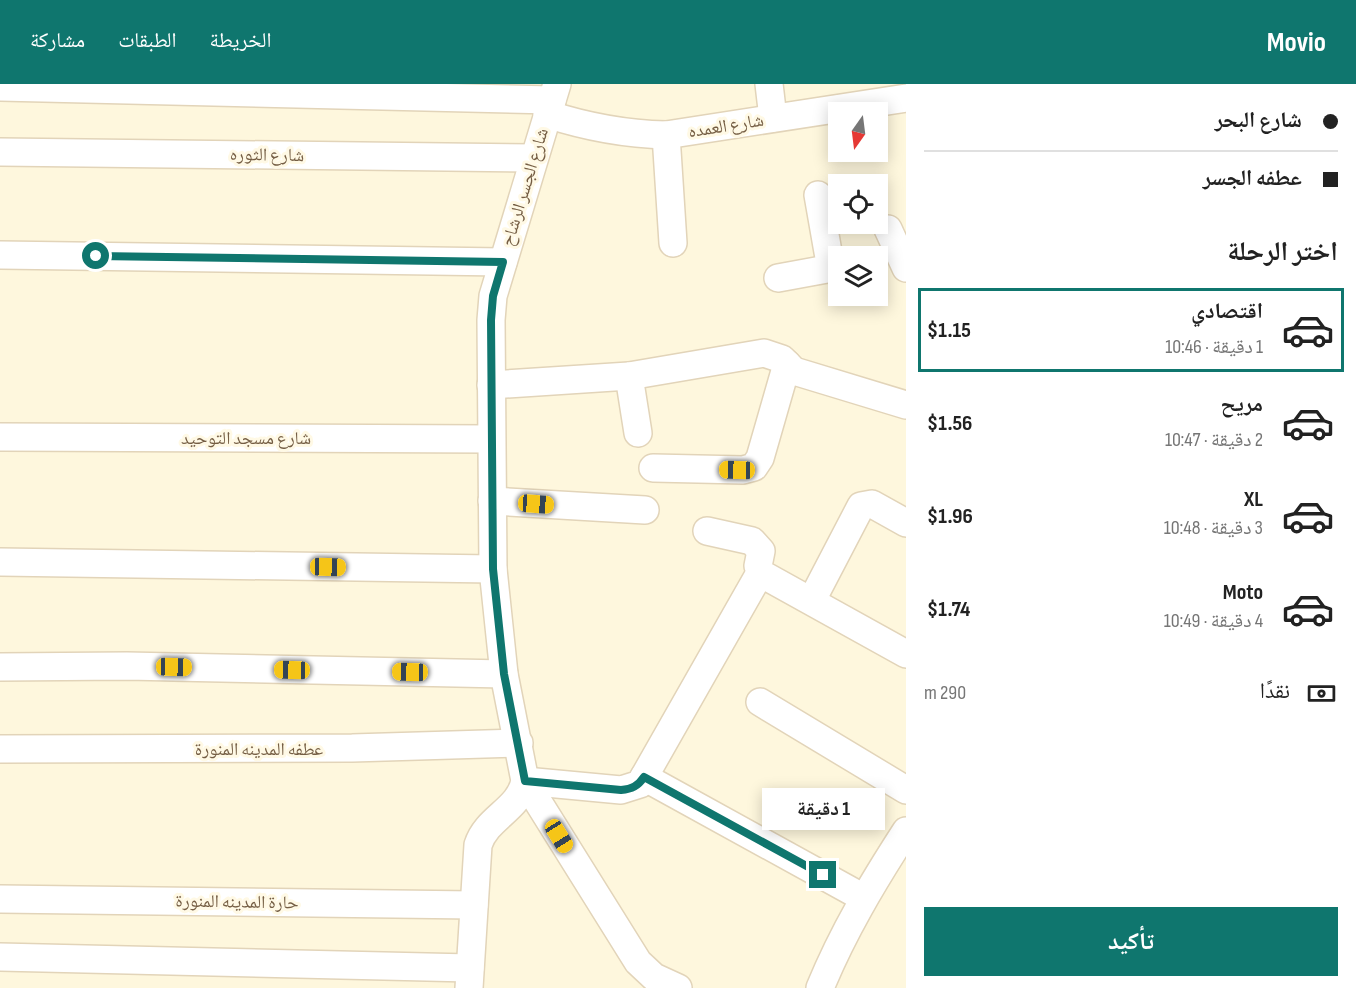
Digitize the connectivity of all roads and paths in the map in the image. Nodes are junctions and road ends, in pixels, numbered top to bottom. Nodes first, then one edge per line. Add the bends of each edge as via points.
1 (770, 84) edge
2 (0, 87) edge
3 (862, 94) edge
4 (906, 98) edge
5 (552, 99) edge
6 (773, 118) junction
7 (666, 135) junction
8 (0, 152) edge
9 (533, 158) junction
10 (818, 195) dead end
11 (888, 229) dead end
12 (673, 243) dead end
13 (830, 246) edge
14 (0, 255) edge
15 (895, 261) edge
16 (503, 262) junction
17 (828, 269) edge
18 (778, 278) dead end
19 (787, 364) junction
20 (629, 376) junction
21 (491, 385) junction
22 (906, 405) edge
23 (638, 433) dead end
24 (0, 437) edge
25 (491, 439) junction
26 (653, 468) dead end
27 (492, 501) junction
28 (645, 510) dead end
29 (906, 523) edge
30 (707, 531) dead end
31 (0, 562) edge
32 (493, 569) junction
33 (760, 573) junction
34 (812, 600) junction
35 (906, 654) edge
36 (0, 667) edge
37 (504, 674) junction
38 (760, 702) dead end
39 (519, 743) junction
40 (0, 749) edge
41 (644, 777) junction
42 (525, 781) junction
43 (906, 790) edge
44 (906, 831) edge
45 (862, 897) junction
46 (0, 899) edge
47 (474, 905) junction
48 (0, 957) edge
49 (469, 978) edge
50 (678, 988) edge
51 (819, 988) edge

1 - 6 street
2 - 5 street, شارع العمده
3 - 4 street, شارع العمده
3 - 6 street, شارع العمده
5 - 7 street, شارع العمده via 605,130
5 - 9 street, شارع الجسر الرشاح
6 - 7 street, شارع العمده
7 - 12 street
8 - 9 street, شارع الثوره
9 - 16 street, شارع الجسر الرشاح
10 - 13 street
11 - 15 street
14 - 16 street
16 - 21 street, شارع الجسر الرشاح via 493,296
17 - 18 street
19 - 20 street via 776,355 764,353
19 - 22 street via 794,370
19 - 26 street via 760,458 754,466 743,470
20 - 21 street
20 - 23 street
21 - 25 street, شارع الجسر الرشاح
24 - 25 street, شارع مسجد التوحيد
25 - 27 street, شارع الجسر الرشاح
27 - 28 street
27 - 32 street, شارع الجسر الرشاح
29 - 34 street via 872,504 861,506
30 - 33 street via 756,544 761,551
31 - 32 street
32 - 37 street, شارع الجسر الرشاح
33 - 34 street
33 - 41 street
34 - 35 street
36 - 37 street
37 - 39 street, شارع الجسر الرشاح
38 - 43 street
39 - 40 street, عطفه المدينه المنورة
39 - 42 street, شارع الجسر الرشاح
41 - 42 street via 640,784 621,790
41 - 45 street
42 - 47 street via 523,794 482,833
42 - 50 street via 638,962 654,977
44 - 45 street
45 - 51 street
46 - 47 street, حارة المدينه المنورة
47 - 49 street
48 - 49 street

